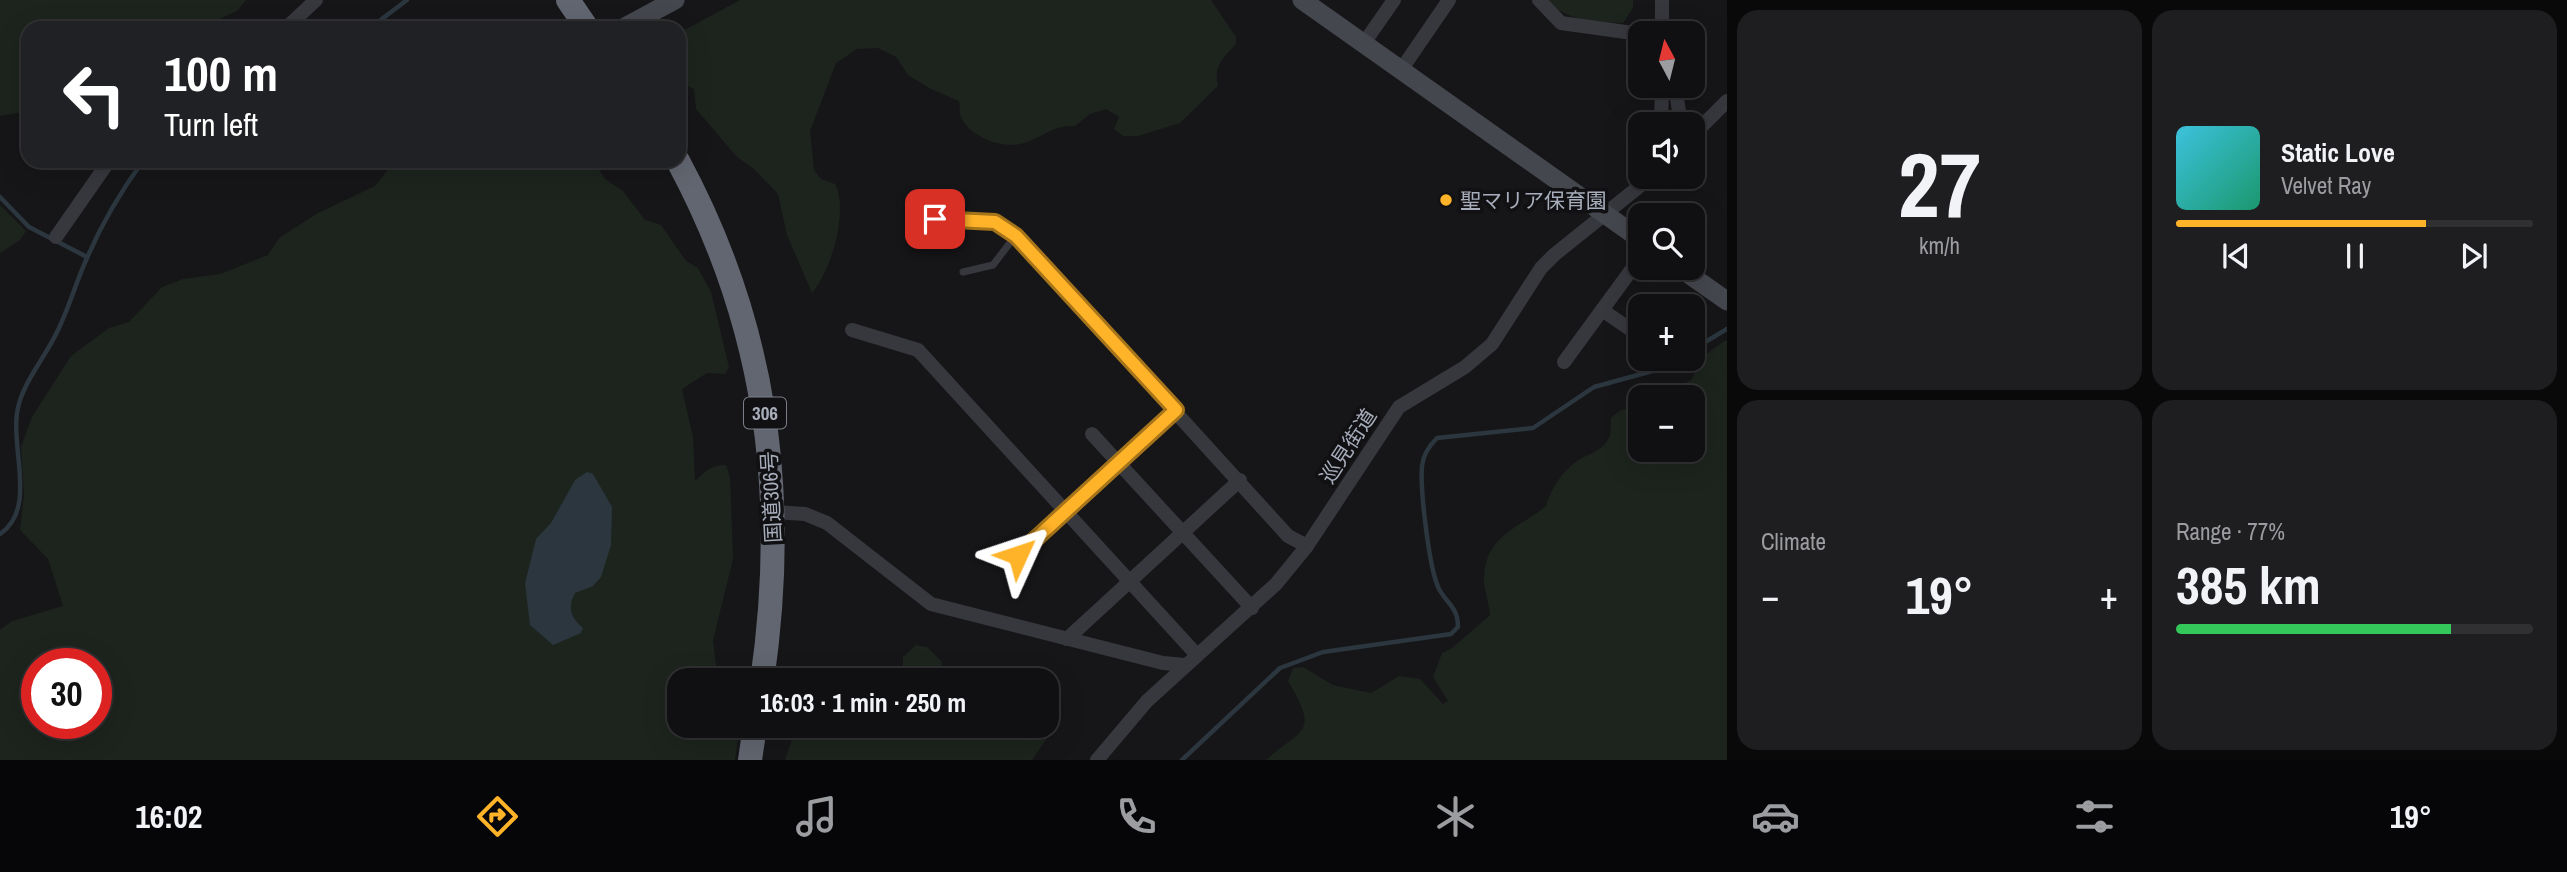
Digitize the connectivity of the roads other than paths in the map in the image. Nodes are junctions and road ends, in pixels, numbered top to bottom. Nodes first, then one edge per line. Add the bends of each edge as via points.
1 (316, 0) edge
2 (568, 0) edge
3 (675, 0) edge
4 (1302, 0) edge
5 (1394, 0) edge
6 (1449, 0) edge
7 (1539, 0) edge
8 (1662, 0) edge
9 (294, 21) edge
10 (582, 21) edge
11 (636, 21) edge
12 (1662, 21) edge
13 (1628, 32) edge
14 (1364, 43) junction
15 (1401, 70) junction
16 (1727, 101) edge
17 (1705, 123) edge
18 (104, 168) edge
19 (681, 168) edge
20 (1637, 189) edge
21 (1606, 215) junction
22 (935, 219) dead end
23 (1628, 231) edge
24 (56, 237) dead end
25 (1017, 238) junction
26 (963, 272) dead end
27 (1628, 274) edge
28 (1697, 280) edge
29 (1727, 301) edge
30 (1602, 310) junction
31 (1628, 328) edge
32 (852, 330) dead end
33 (1564, 362) dead end
34 (1176, 410) junction
35 (1092, 434) dead end
36 (1119, 463) junction
37 (1240, 480) junction
38 (774, 512) junction
39 (1066, 512) junction
40 (1183, 532) junction
41 (1307, 546) junction
42 (1018, 555) dead end
43 (1129, 581) junction
44 (1252, 608) junction
45 (1067, 639) junction
46 (1196, 654) junction
47 (1185, 665) junction
48 (763, 668) edge
49 (753, 738) edge
50 (750, 760) edge
51 (1097, 760) edge

1 - 9 street
2 - 10 highway
3 - 11 street
4 - 14 street
5 - 14 street
6 - 15 street
7 - 13 street via 1561,23
8 - 12 street
14 - 15 street
15 - 21 street
16 - 17 street
18 - 24 street
19 - 38 highway, 国道306号 / 306 via 715,237 746,328 767,428
20 - 21 street, 巡見街道
21 - 23 street
21 - 41 street, 巡見街道 via 1541,268 1492,344 1465,367 1398,407
22 - 25 lane via 995,222
25 - 26 lane via 993,265
25 - 34 street
27 - 30 street
28 - 29 street
30 - 31 street
30 - 33 street
32 - 39 street via 918,350
34 - 36 street
34 - 37 street
35 - 36 street
36 - 39 street
36 - 40 street
37 - 40 street
37 - 41 street via 1288,536
38 - 45 street via 805,514 827,523 931,604
38 - 48 highway, 国道306号 / 306 via 772,594
39 - 42 street
39 - 43 street
40 - 43 street
40 - 44 street
41 - 44 street, 巡見街道
43 - 45 street
43 - 46 street
44 - 46 street, 巡見街道
45 - 47 street
46 - 47 street, 巡見街道
47 - 51 street, 巡見街道 via 1129,720
49 - 50 highway

